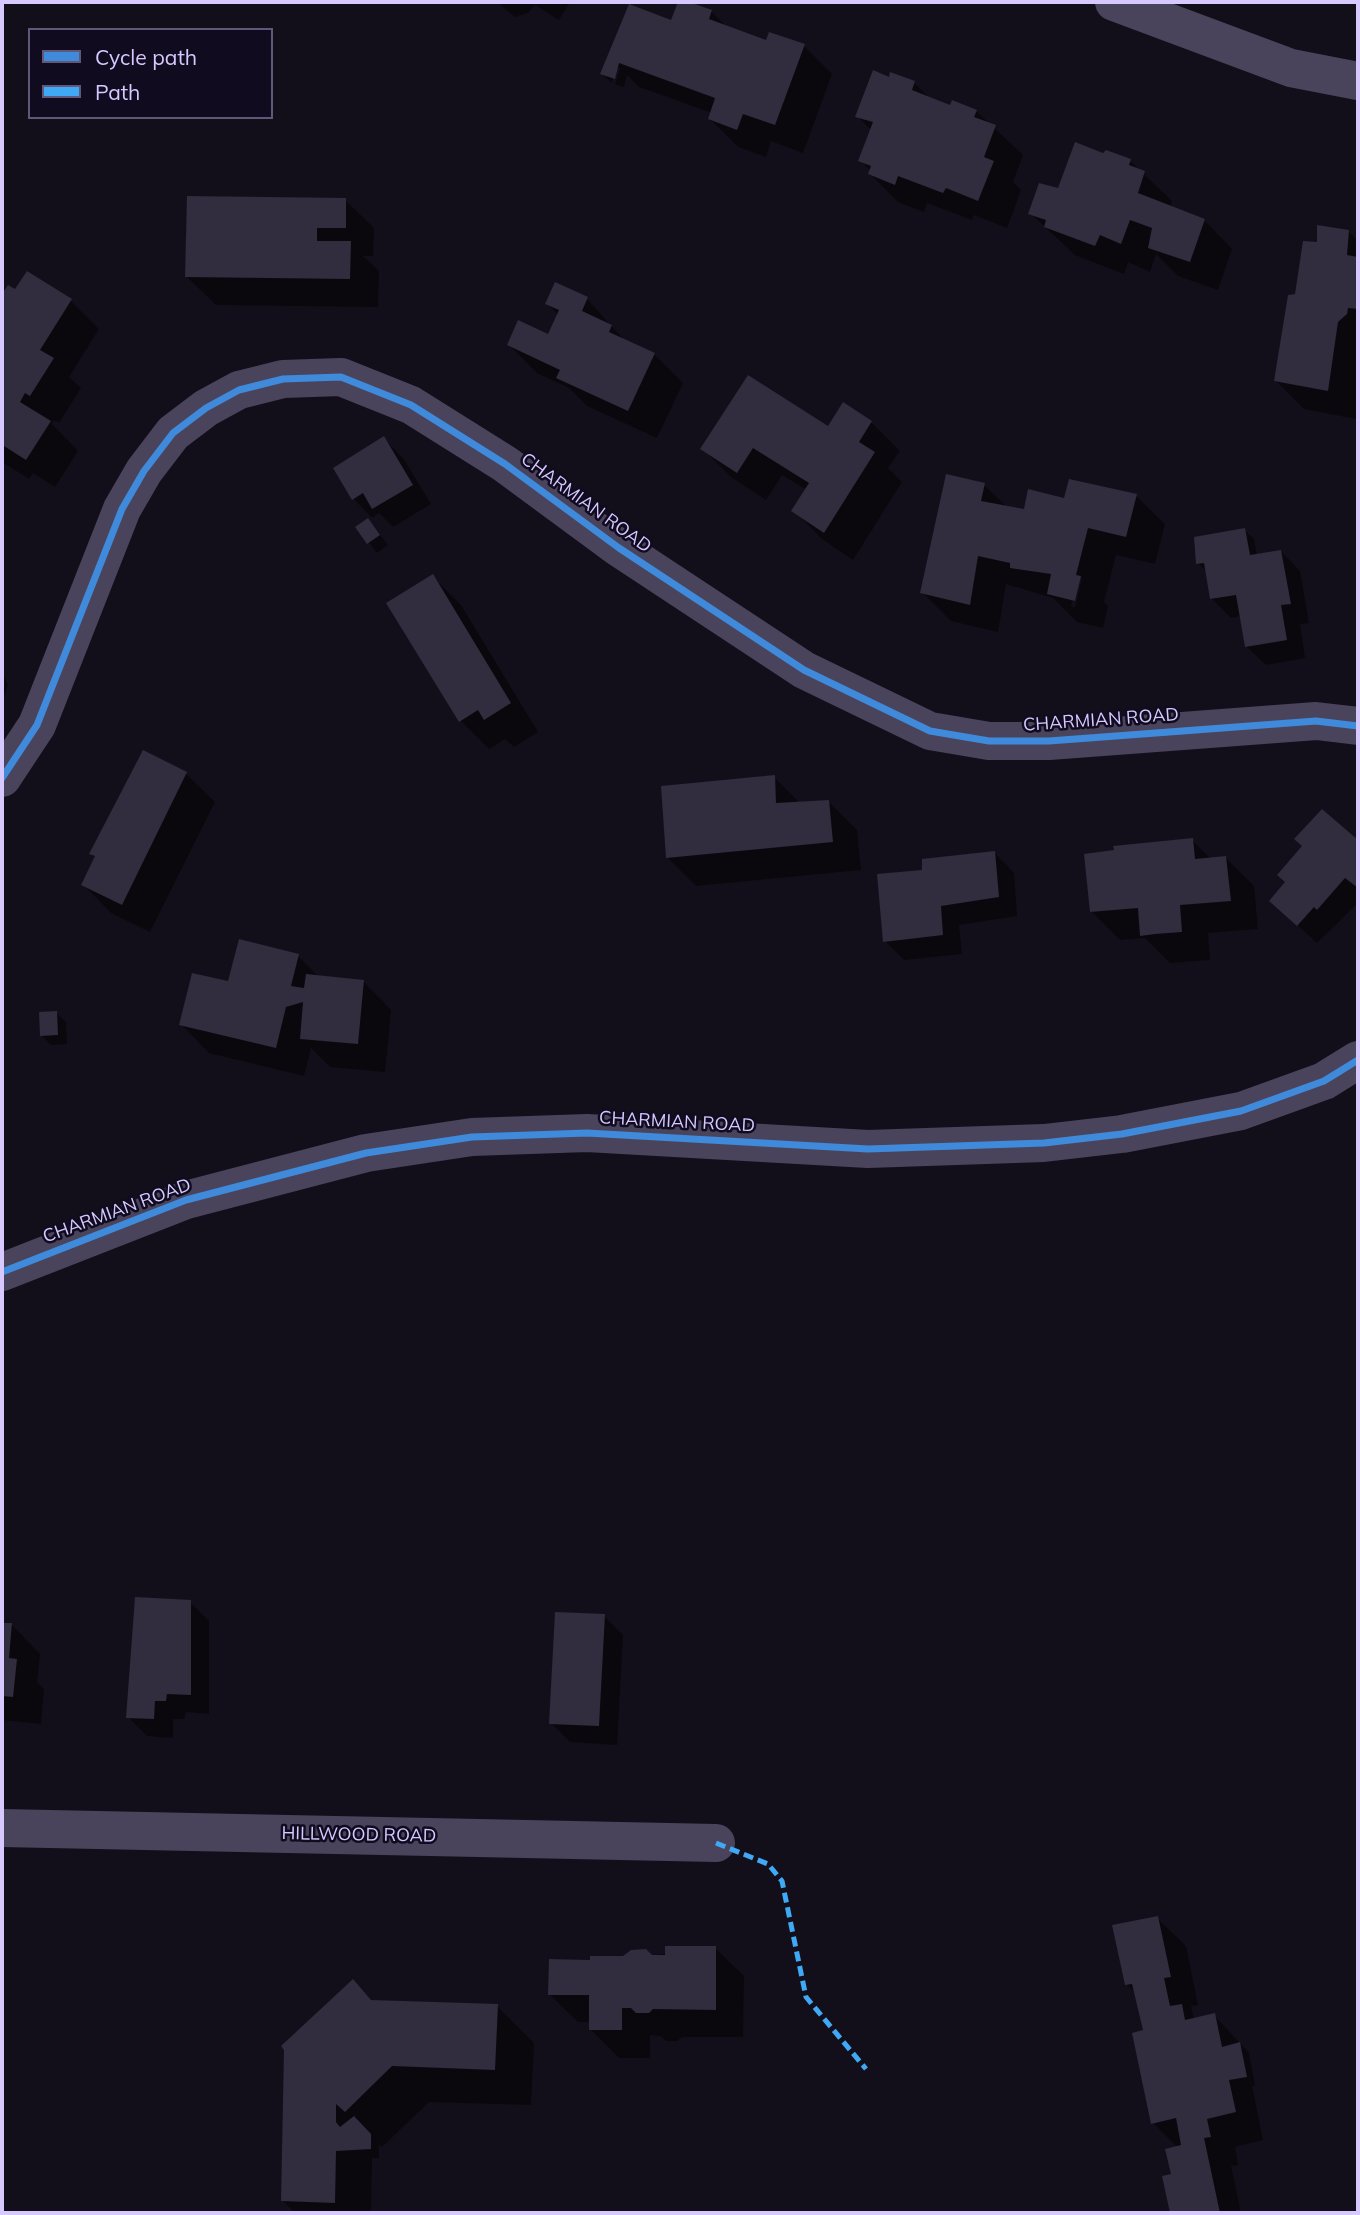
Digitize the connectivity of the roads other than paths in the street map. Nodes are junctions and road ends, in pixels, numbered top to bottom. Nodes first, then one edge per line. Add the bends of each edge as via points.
1 (1114, 2) edge
2 (1358, 81) edge
3 (1358, 726) edge
4 (2, 778) edge
5 (1358, 1060) edge
6 (2, 1272) edge
7 (2, 1828) edge
8 (716, 1843) dead end

1 - 2 street via 1292,68
3 - 4 street, CHARMIAN ROAD via 1316,722 1049,741 989,741 930,732 804,670 619,548 505,464 411,405 341,377 283,379 239,390 206,408 173,433 144,471 122,509 37,725
5 - 6 street, CHARMIAN ROAD via 1324,1081 1241,1111 1122,1134 1044,1143 868,1149 587,1133 472,1137 366,1153 186,1200
7 - 8 street, HILLWOOD ROAD

